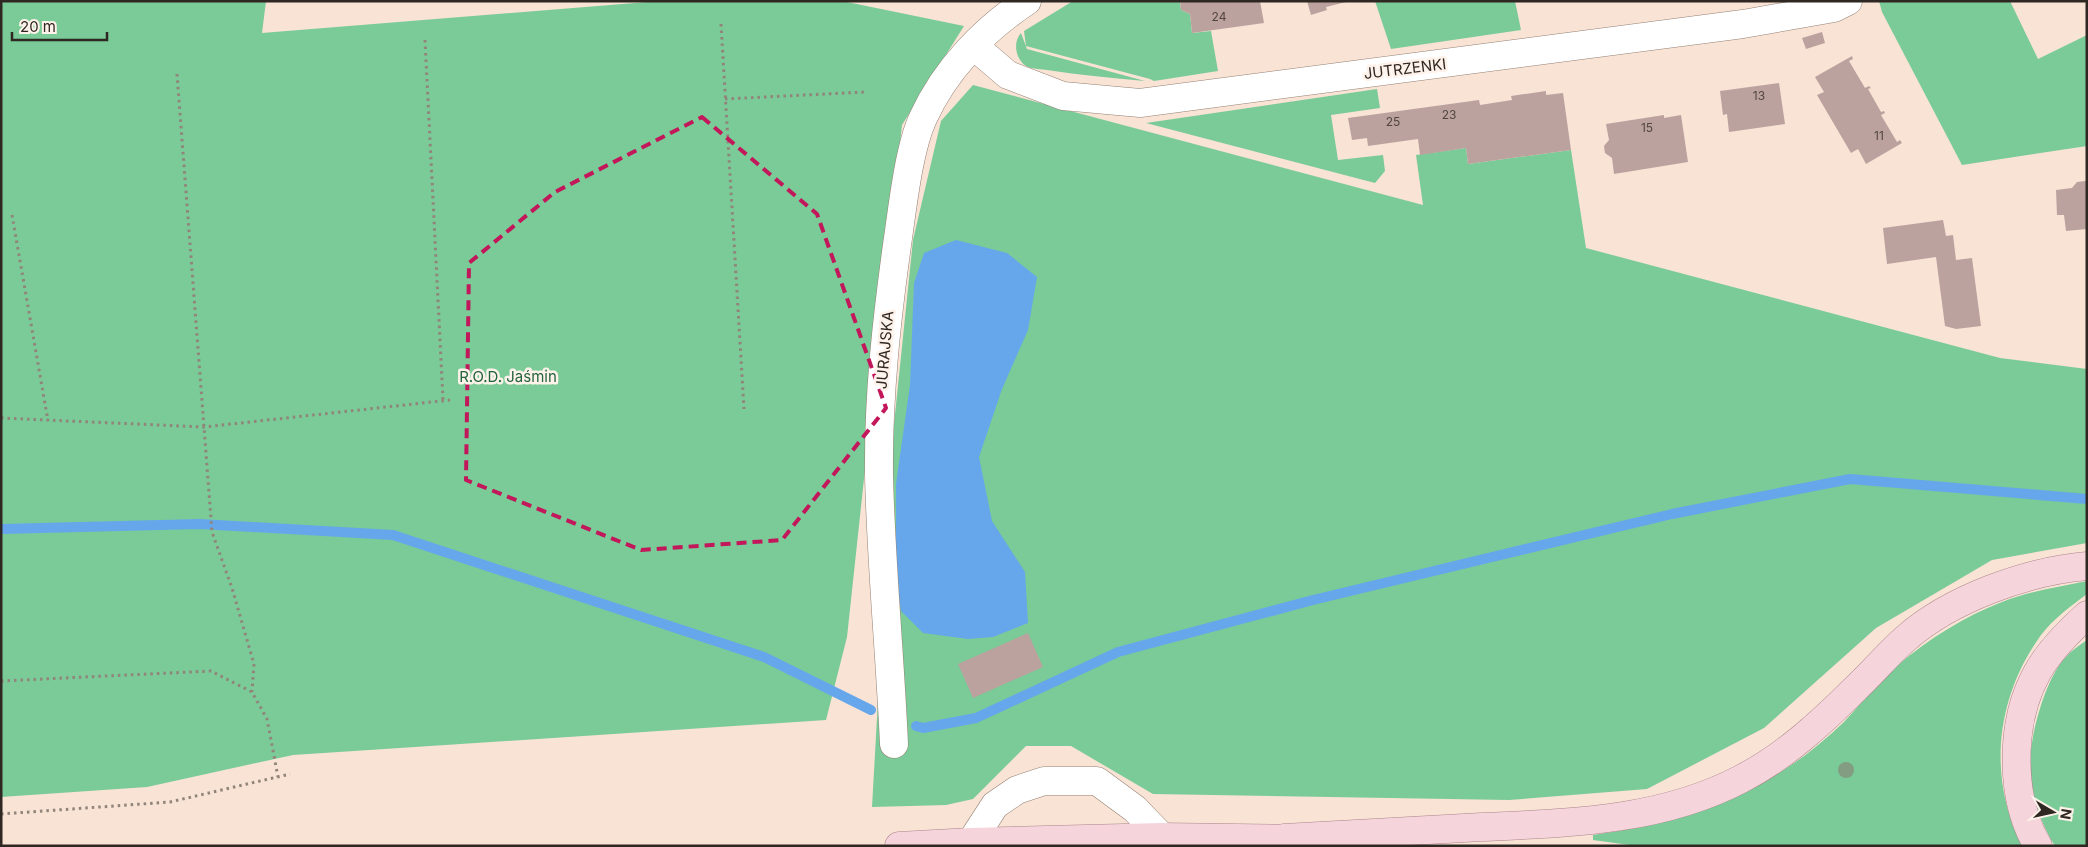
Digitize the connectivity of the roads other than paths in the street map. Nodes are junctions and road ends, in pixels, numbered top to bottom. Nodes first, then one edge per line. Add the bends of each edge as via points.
1 (1027, 1) edge
2 (1848, 1) edge
3 (974, 46) junction
4 (2087, 566) edge
5 (2087, 615) edge
6 (894, 744) dead end
7 (1162, 837) junction
8 (1284, 838) junction
9 (971, 842) junction
10 (899, 846) edge
11 (1432, 846) edge
12 (2038, 846) edge

1 - 3 street, JURAJSKA via 1006,15
2 - 3 street, JUTRZENKI via 1834,8 1743,24 1140,103 1063,96 1008,75
3 - 6 street, JURAJSKA via 944,80 922,119 903,204 887,322 882,369 879,474
4 - 8 main road via 2026,576 1945,611 1906,638 1802,739 1740,780 1670,807 1573,822
5 - 12 main road via 2068,632 2036,674 2019,729 2017,783 2029,832
7 - 8 main road
7 - 9 main road
7 - 9 street via 1136,809 1097,781 1044,781 1017,790 995,805
8 - 11 main road
9 - 10 main road

